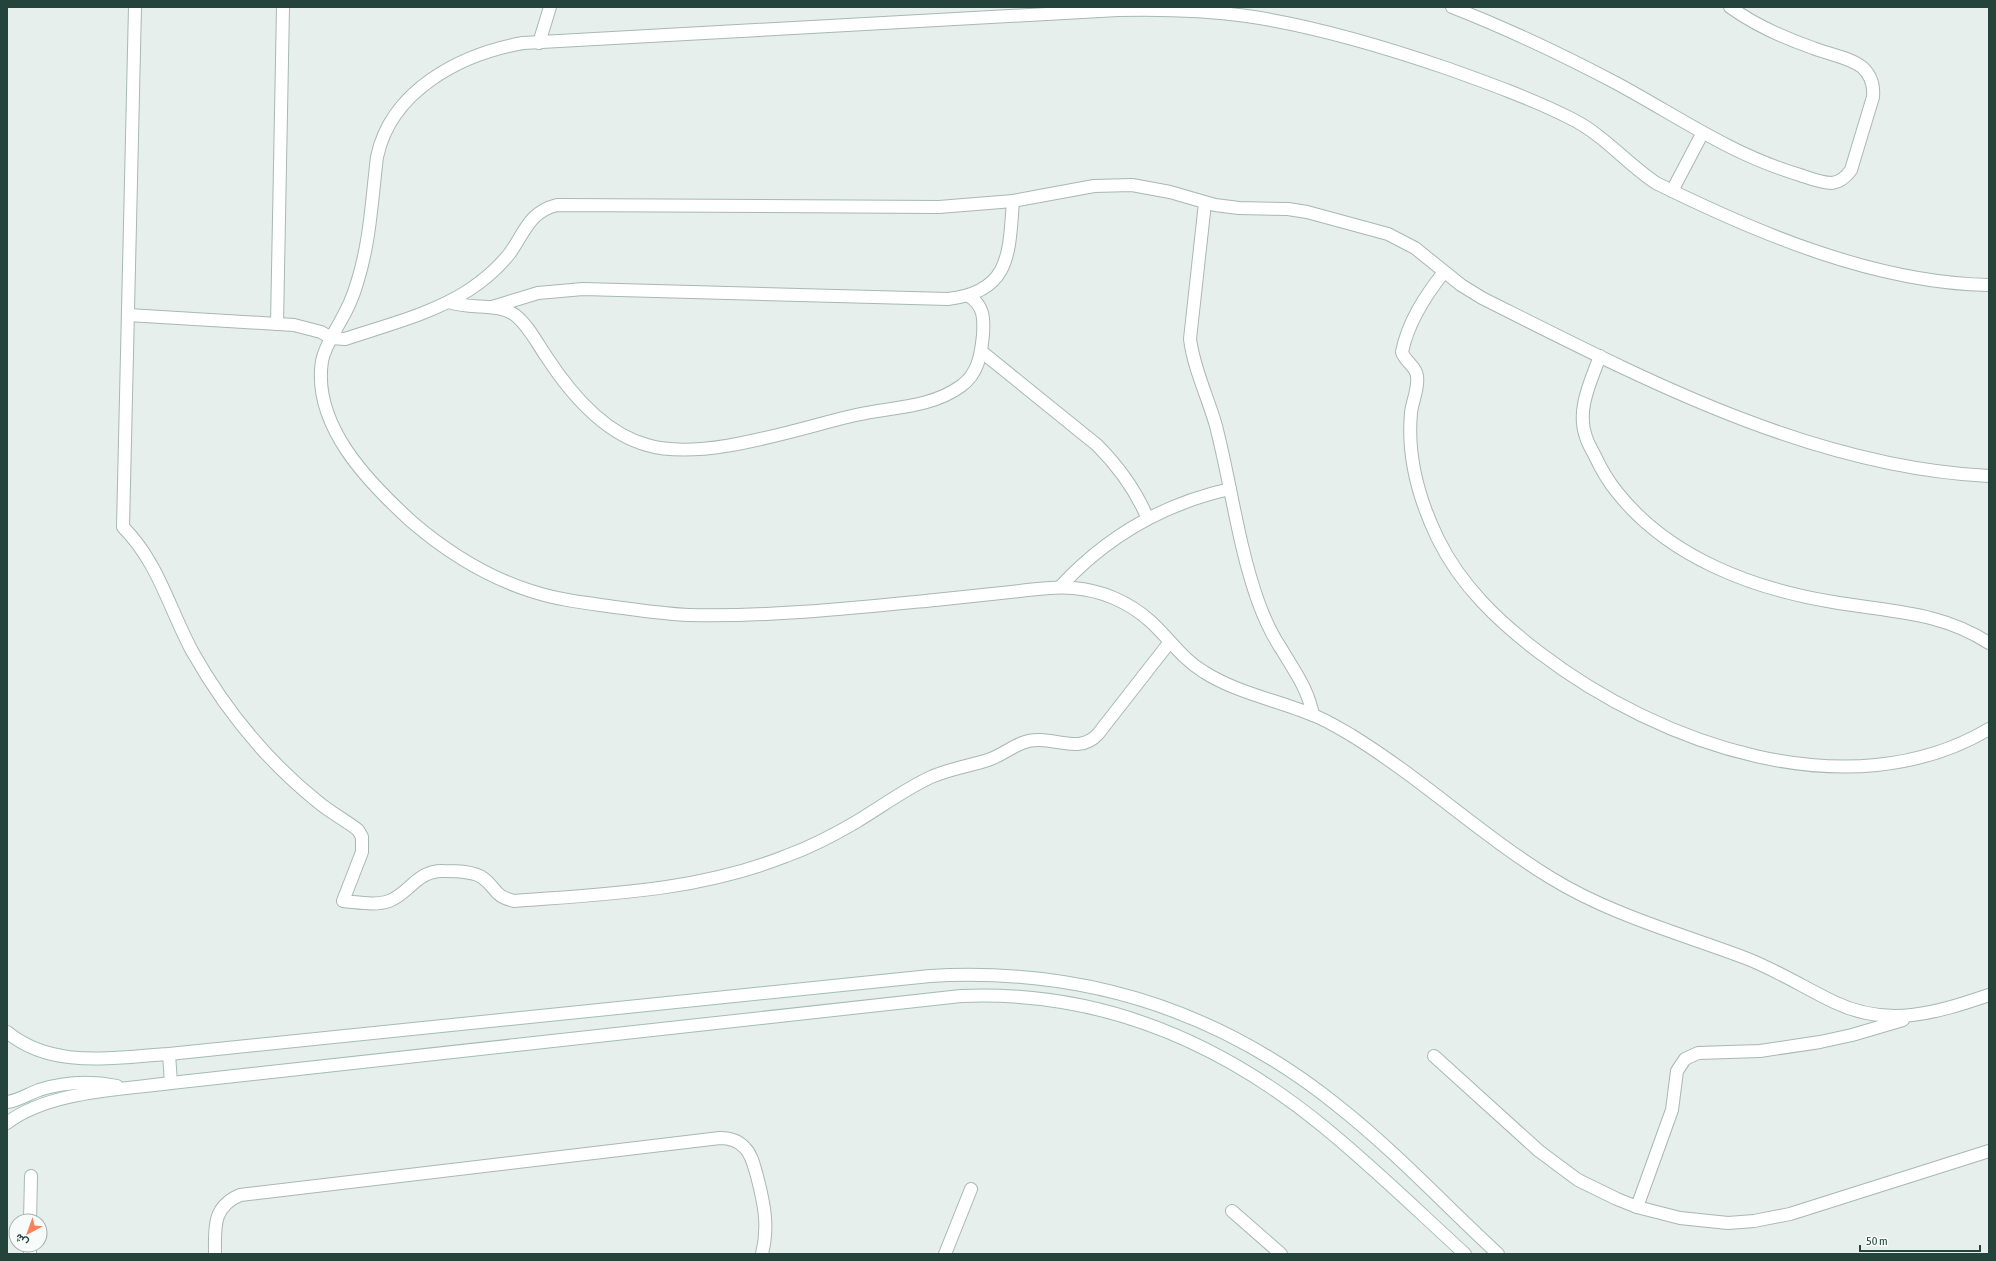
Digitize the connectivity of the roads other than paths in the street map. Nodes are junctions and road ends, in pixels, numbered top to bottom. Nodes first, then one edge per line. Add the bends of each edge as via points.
1 (135, 7) edge
2 (283, 7) edge
3 (550, 7) edge
4 (1452, 7) edge
5 (1730, 7) edge
6 (976, 12) edge
7 (539, 43) junction
8 (1702, 134) junction
9 (1672, 191) junction
10 (1013, 201) junction
11 (1205, 203) junction
12 (1444, 272) junction
13 (1989, 285) edge
14 (969, 296) junction
15 (449, 302) junction
16 (492, 307) junction
17 (128, 315) junction
18 (277, 324) junction
19 (331, 338) junction
20 (982, 352) junction
21 (1600, 356) junction
22 (1989, 476) edge
23 (1230, 489) junction
24 (1147, 517) junction
25 (1060, 587) junction
26 (1169, 643) junction
27 (1989, 643) edge
28 (1314, 715) junction
29 (1989, 729) edge
30 (1989, 995) edge
31 (1913, 1016) junction
32 (8, 1035) edge
33 (169, 1054) junction
34 (1434, 1056) dead end
35 (171, 1083) junction
36 (127, 1089) junction
37 (7, 1102) edge
38 (7, 1123) edge
39 (1989, 1152) edge
40 (31, 1176) dead end
41 (970, 1189) dead end
42 (1637, 1207) junction
43 (1232, 1211) dead end
44 (30, 1213) edge
45 (1276, 1252) edge
46 (215, 1254) edge
47 (762, 1254) edge
48 (945, 1254) edge
49 (1465, 1254) edge
50 (1498, 1254) edge

1 - 17 street
2 - 18 street
3 - 7 street
4 - 8 street via 1570,59
5 - 8 street via 1798,43 1862,67 1872,80 1873,97 1851,170 1838,182 1826,182 1763,162
6 - 7 street
6 - 9 street via 1161,10 1247,16 1330,33 1473,77 1570,118 1601,138 1641,173
7 - 19 street via 523,43 494,49 463,61 434,79 397,111 380,144 366,246 358,281
8 - 9 street
9 - 13 street via 1762,230 1845,260 1915,277
10 - 11 street via 1075,188 1113,184 1151,188
10 - 14 street via 1006,261 995,279
10 - 15 street via 939,208 557,205 535,215 509,254 497,267 469,290
11 - 12 street via 1239,208 1288,209 1388,234 1415,248
11 - 23 street via 1190,339 1196,369 1216,427
12 - 21 street via 1482,298
12 - 29 street via 1415,317 1402,352 1415,370 1417,378 1411,413 1410,444 1414,469 1428,517 1450,561 1473,593 1526,642 1584,684 1640,714 1698,739 1758,757 1818,765 1878,764 1916,758 1946,749
14 - 16 street via 948,299 583,289 538,293
14 - 20 street via 979,305 984,315
15 - 16 street via 468,307
15 - 19 street via 346,339
16 - 20 street via 508,311 522,321 563,380 598,418 621,435 662,448 690,449 736,443 930,401 963,385 974,372
17 - 18 street
17 - 26 street via 123,527 135,538 149,558 193,652 242,726 291,779 318,803 358,830 362,837 362,852 343,901 386,902 400,895 420,877 443,871 476,874 488,883 498,896 514,901 655,890 696,884 756,867 793,854 836,834 932,776 988,760 1031,740 1045,739 1076,745 1088,742 1098,734
18 - 19 street via 307,328
19 - 25 street via 322,361 321,392 330,422 355,461 394,505 438,543 487,573 533,592 583,603 699,615 871,606
20 - 24 street via 1097,445 1131,486
21 - 22 street via 1706,405 1800,439 1887,462
21 - 27 street via 1584,401 1583,421 1586,437 1612,487 1655,531 1695,557 1771,588 1833,602 1926,616 1961,627
23 - 24 street via 1187,500
23 - 28 street via 1258,601 1268,626 1308,692
24 - 25 street via 1092,555
25 - 26 street via 1093,591 1123,602 1150,621
26 - 28 street via 1189,662 1214,678
28 - 31 street via 1366,745 1532,866 1590,899 1778,972 1855,1011 1894,1017
30 - 31 street
31 - 42 street via 1820,1042 1760,1051 1698,1053 1685,1059 1677,1071 1672,1110
32 - 33 street via 35,1049 60,1057
33 - 35 street
33 - 50 street via 930,976 1000,975 1066,982 1104,989 1167,1007 1227,1033 1285,1066 1358,1122
34 - 42 street via 1558,1166 1597,1190
35 - 36 street
35 - 49 street via 961,996 1036,997 1094,1006 1150,1024 1206,1049 1256,1077 1324,1127
36 - 37 street via 99,1084 69,1084 39,1090
36 - 38 street via 48,1102
39 - 42 street via 1790,1214 1754,1221 1702,1221
40 - 44 street
41 - 48 street
43 - 45 street
46 - 47 street via 215,1227 218,1214 227,1202 240,1195 726,1138 745,1147 753,1160 765,1207 766,1230

